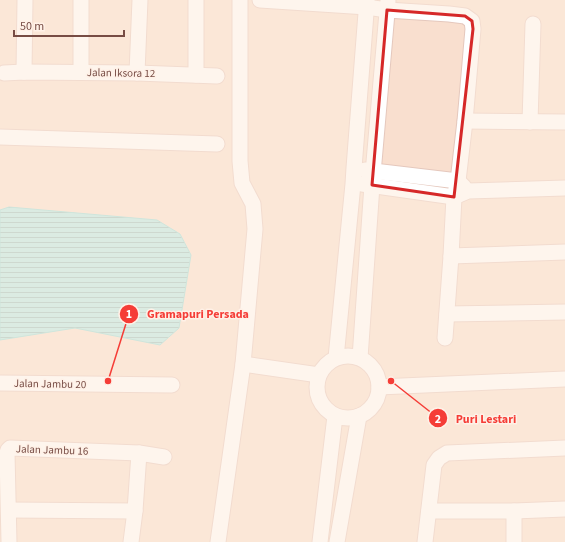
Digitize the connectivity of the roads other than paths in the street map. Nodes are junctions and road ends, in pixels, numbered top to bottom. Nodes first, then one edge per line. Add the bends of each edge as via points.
1 (26, 0) edge
2 (81, 0) edge
3 (140, 0) edge
4 (196, 0) edge
5 (240, 0) edge
6 (260, 0) edge
7 (367, 3) edge
8 (388, 5) edge
9 (449, 7) edge
10 (533, 24) dead end
11 (24, 72) junction
12 (81, 72) junction
13 (4, 73) dead end
14 (137, 73) junction
15 (196, 75) junction
16 (217, 76) dead end
17 (465, 121) junction
18 (530, 122) junction
19 (565, 122) edge
20 (0, 137) edge
21 (217, 144) dead end
22 (354, 168) junction
23 (373, 178) junction
24 (353, 184) junction
25 (565, 188) edge
26 (460, 190) junction
27 (565, 252) edge
28 (452, 256) junction
29 (565, 312) edge
30 (447, 314) junction
31 (445, 338) dead end
32 (336, 358) junction
33 (360, 358) junction
34 (243, 364) junction
35 (319, 375) junction
36 (565, 379) edge
37 (0, 383) edge
38 (172, 385) dead end
39 (379, 388) junction
40 (335, 416) junction
41 (359, 416) junction
42 (565, 448) edge
43 (139, 453) junction
44 (164, 457) dead end
45 (565, 510) edge
46 (135, 511) junction
47 (429, 511) junction
48 (514, 511) junction
49 (6, 515) edge
50 (9, 542) edge
51 (131, 542) edge
52 (218, 542) edge
53 (320, 542) edge
54 (337, 542) edge
55 (425, 542) edge
56 (514, 542) edge

1 - 11 street
2 - 12 street
3 - 14 street
4 - 15 street
5 - 34 street via 240,161 242,183 253,204 255,229
6 - 7 street
7 - 8 street
7 - 22 street
8 - 9 street
8 - 23 street
9 - 17 street via 472,21
10 - 18 street
11 - 12 street, Jalan Iksora 12
11 - 13 street, Jalan Iksora 12
12 - 14 street, Jalan Iksora 12
14 - 15 street, Jalan Iksora 12
15 - 16 street, Jalan Iksora 12
17 - 18 street
17 - 26 street
18 - 19 street
20 - 21 street
22 - 23 street
22 - 24 street
23 - 24 street
23 - 26 street
23 - 33 street
24 - 32 street
25 - 26 street
26 - 28 street
27 - 28 street
28 - 30 street
29 - 30 street
30 - 31 street
32 - 33 street
32 - 35 street via 326,364
33 - 39 street via 370,365 377,376
34 - 35 street
34 - 52 street
35 - 40 street via 316,386 318,399 325,409
36 - 39 street
37 - 38 street, Jalan Jambu 20
39 - 41 street via 377,400 370,410
40 - 41 street
40 - 53 street
41 - 54 street
42 - 47 street via 447,453 434,465
43 - 44 street, Jalan Jambu 16
43 - 46 street
43 - 49 street, Jalan Jambu 16 via 10,448 7,453
45 - 48 street
46 - 49 street
46 - 51 street
47 - 48 street
47 - 55 street
48 - 56 street
49 - 50 street, Jalan Jambu 16

